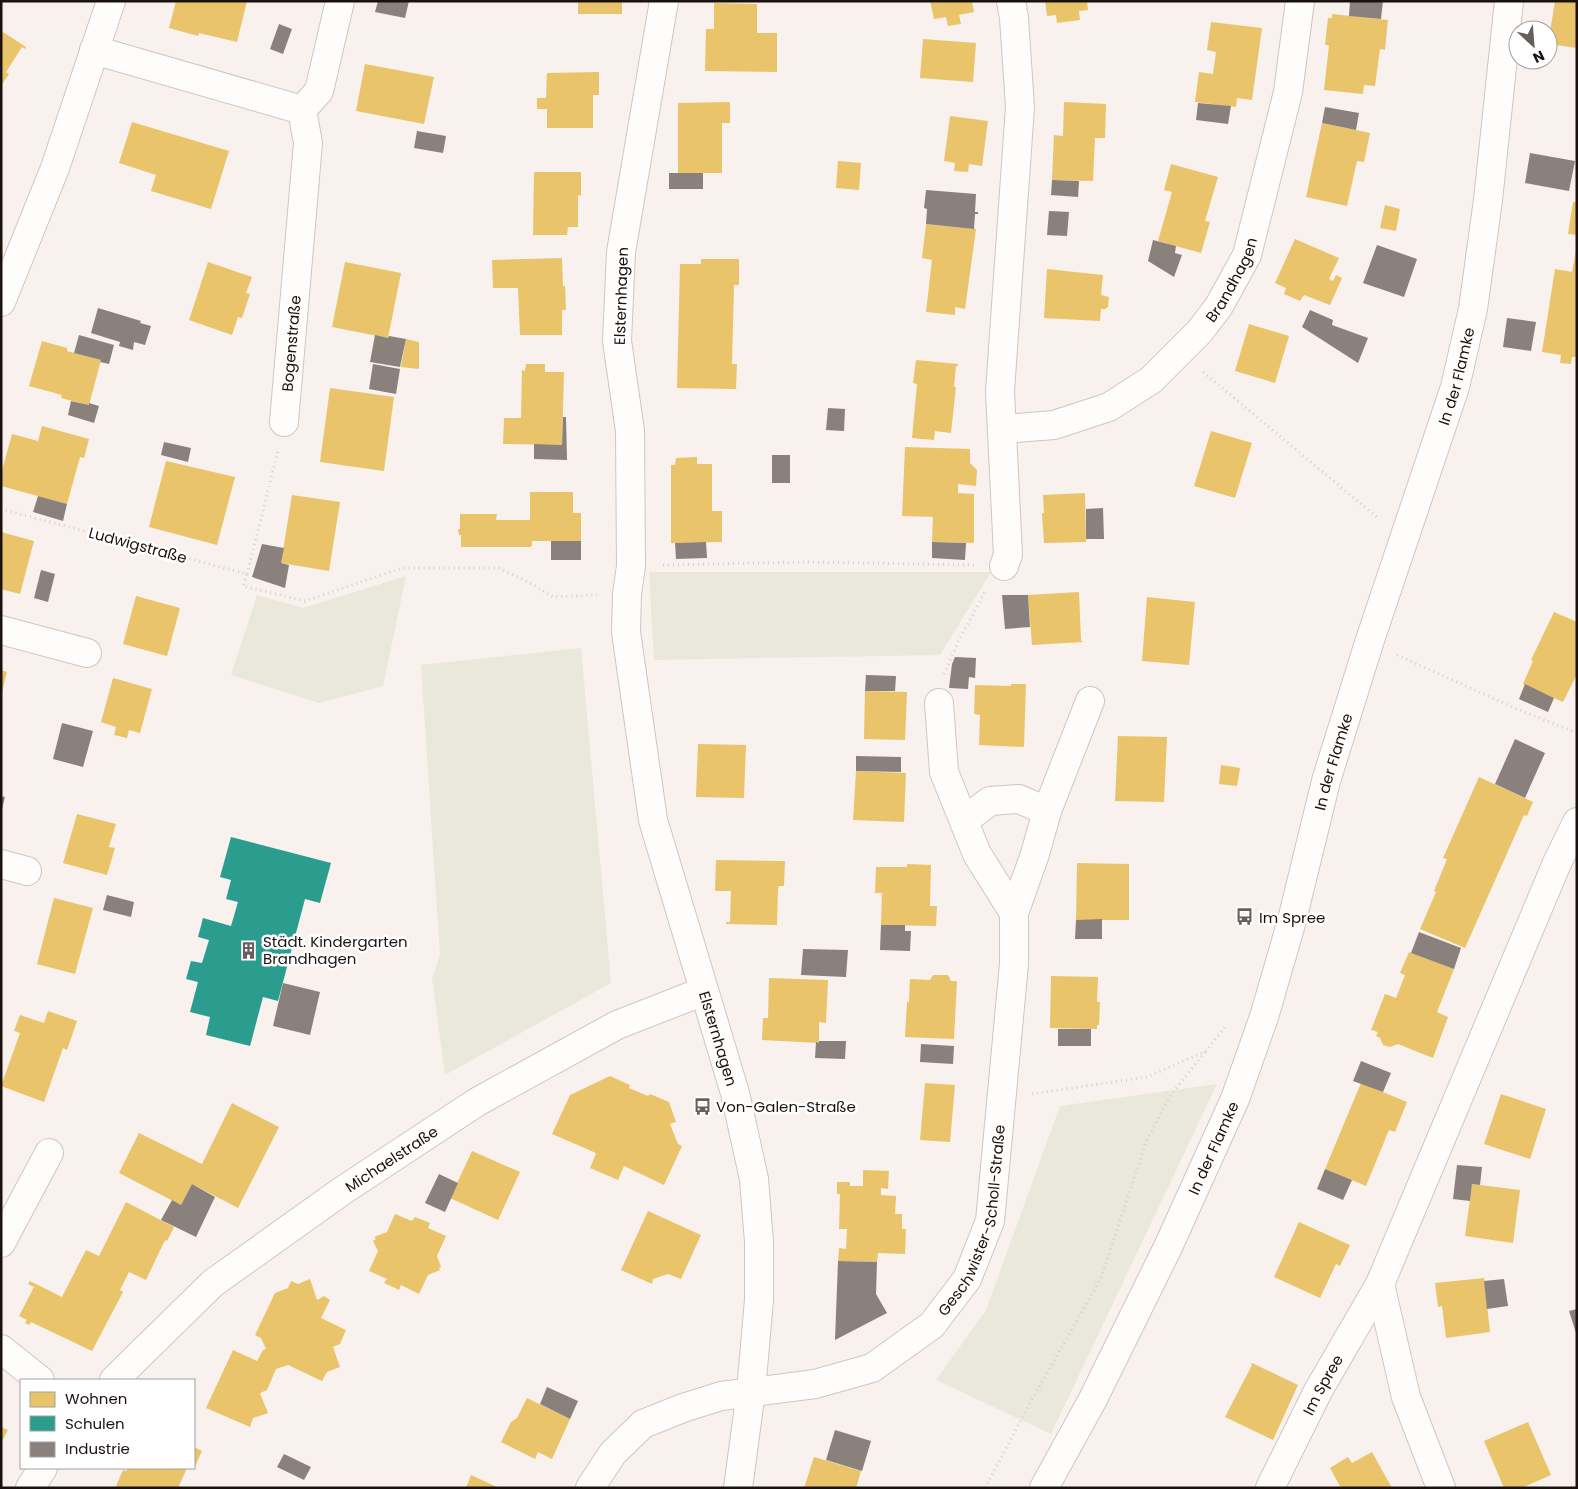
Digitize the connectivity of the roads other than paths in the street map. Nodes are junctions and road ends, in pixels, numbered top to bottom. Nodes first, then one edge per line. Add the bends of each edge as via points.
1 (111, 1) edge
2 (340, 1) edge
3 (664, 1) edge
4 (1010, 1) edge
5 (1300, 1) edge
6 (1509, 1) edge
7 (94, 50) junction
8 (302, 110) junction
9 (1, 302) edge
10 (284, 422) road end
11 (1003, 429) junction
12 (1004, 566) road end
13 (1, 630) edge
14 (87, 653) dead end
15 (1090, 701) dead end
16 (939, 704) road end
17 (1046, 811) junction
18 (965, 820) junction
19 (1577, 822) edge
20 (1, 864) edge
21 (1567, 868) edge
22 (27, 871) dead end
23 (1014, 913) junction
24 (704, 991) junction
25 (49, 1154) dead end
26 (1, 1243) edge
27 (1380, 1284) junction
28 (1, 1349) edge
29 (39, 1379) edge
30 (115, 1379) edge
31 (751, 1391) junction
32 (42, 1469) edge
33 (30, 1488) edge
34 (590, 1488) edge
35 (738, 1488) edge
36 (1044, 1488) edge
37 (1270, 1488) edge
38 (1442, 1488) edge

1 - 7 street
2 - 8 street via 319,91
3 - 24 street, Elsternhagen via 621,252 617,342 630,431 631,566 626,632 653,820
4 - 11 street via 1020,107 1000,391
5 - 11 street, Brandhagen via 1288,92 1247,255 1219,306 1180,353 1151,380 1109,406 1054,425
6 - 36 street, In der Flamke via 1473,310 1455,387 1326,781 1264,1017 1235,1100 1168,1247 1093,1399
7 - 8 street
7 - 9 street via 55,168
8 - 10 street, Bogenstraße via 308,143
11 - 12 street via 1008,555
13 - 14 street
15 - 17 street, Geschwister-Scholl-Straße
16 - 18 street via 944,772
17 - 18 street via 1019,799 990,800
17 - 23 street, Geschwister-Scholl-Straße
18 - 23 street via 977,854
19 - 21 street, Im Spree
20 - 22 street
21 - 27 street, Im Spree
23 - 31 street, Geschwister-Scholl-Straße via 1014,964 990,1222 968,1279 932,1324 872,1368 814,1384
24 - 30 street, Michaelstraße via 617,1025 477,1102 342,1191 214,1284
24 - 31 street, Elsternhagen via 735,1093 754,1180 759,1300
25 - 26 street
27 - 37 street, Im Spree via 1318,1391
27 - 38 street via 1406,1397
28 - 29 street
31 - 34 street, Geschwister-Scholl-Straße via 721,1396 644,1424 613,1453
31 - 35 street, Elsternhagen
32 - 33 street

